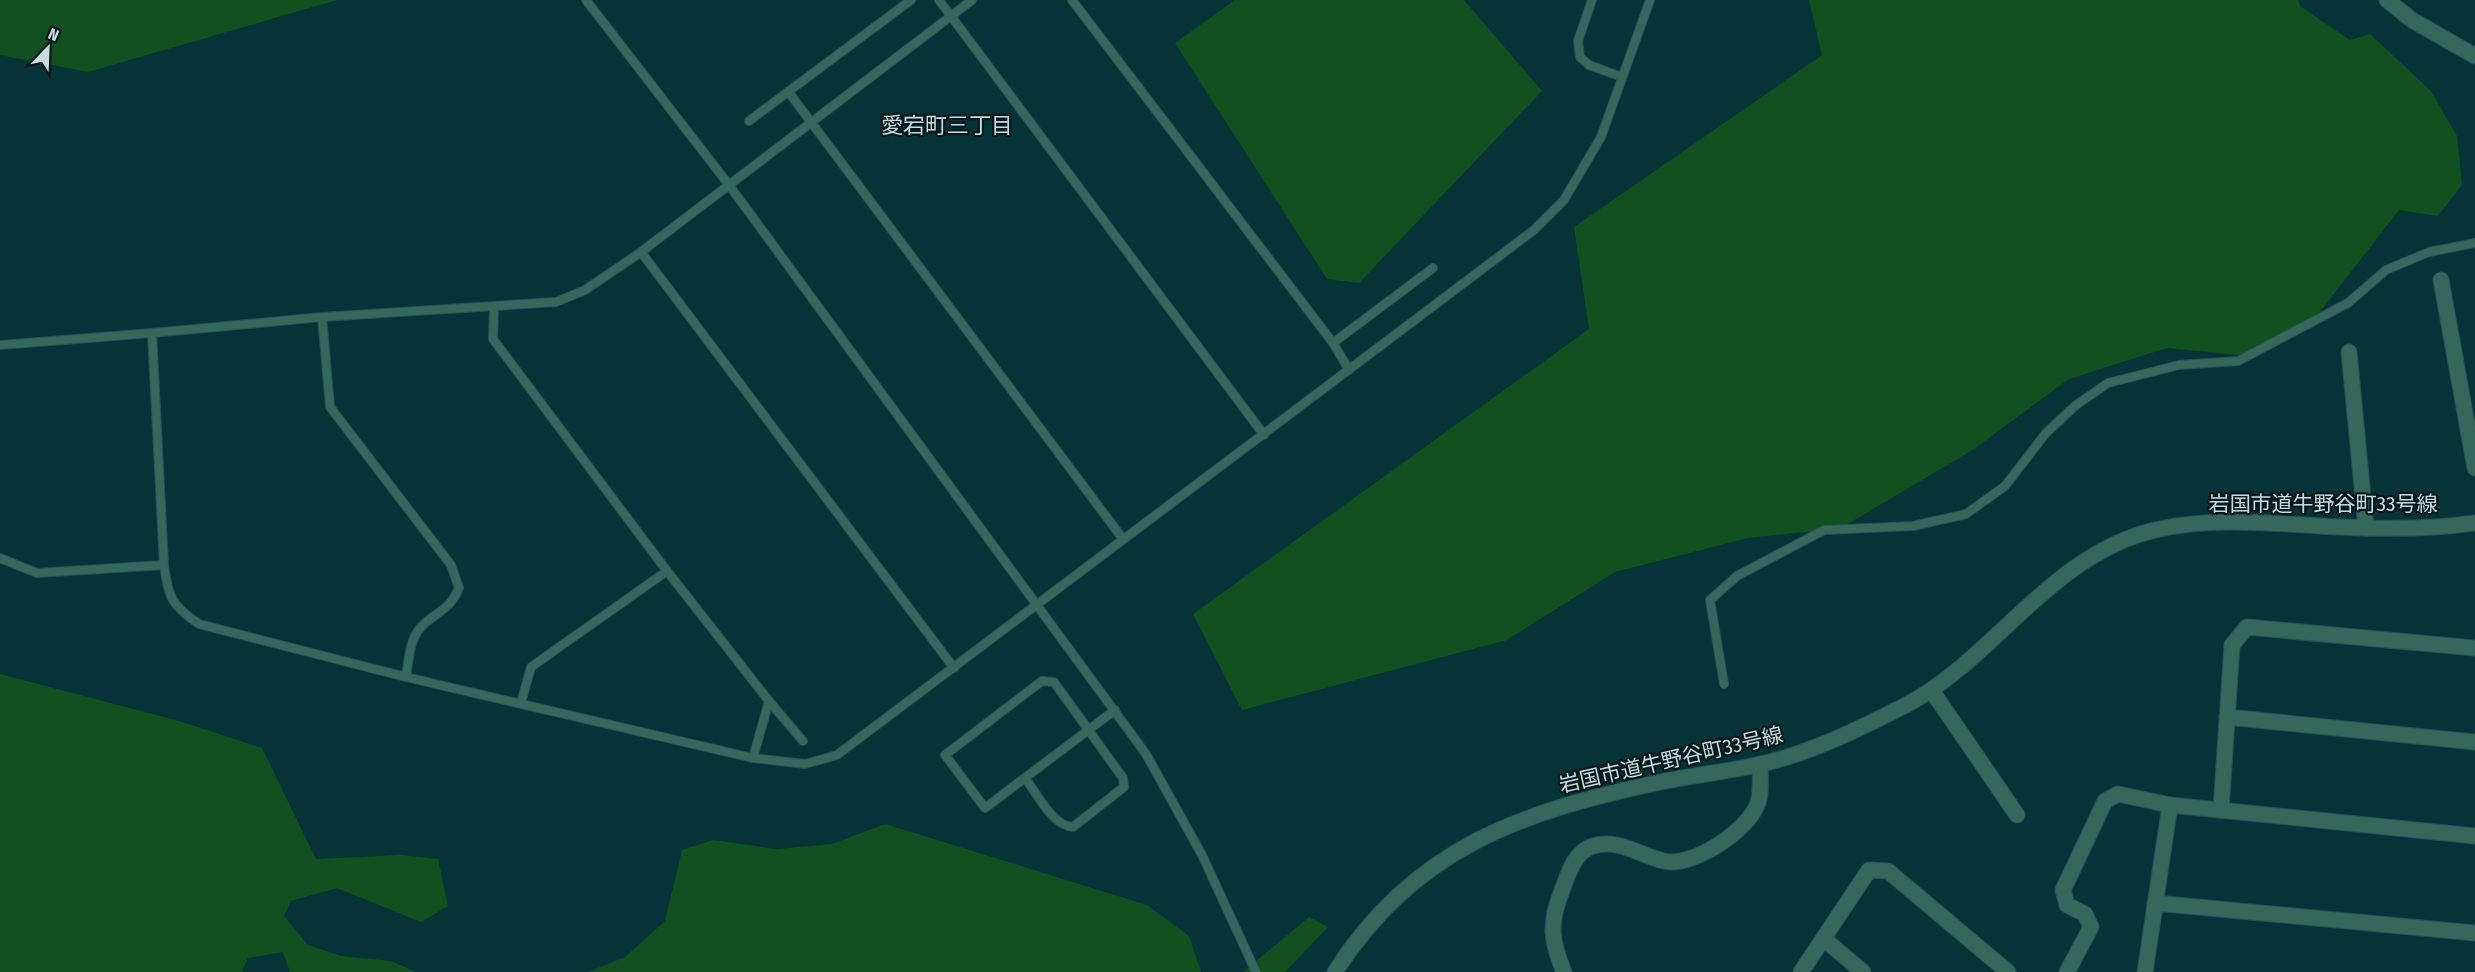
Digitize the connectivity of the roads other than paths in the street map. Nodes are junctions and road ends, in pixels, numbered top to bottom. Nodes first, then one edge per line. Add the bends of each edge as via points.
1 (586, 0) edge
2 (911, 0) edge
3 (939, 0) edge
4 (972, 0) edge
5 (1072, 0) edge
6 (1592, 0) edge
7 (1650, 0) edge
8 (2387, 0) edge
9 (952, 16) junction
10 (2475, 56) edge
11 (1622, 77) junction
12 (789, 94) junction
13 (749, 121) dead end
14 (810, 122) junction
15 (729, 185) junction
16 (2475, 243) edge
17 (641, 252) junction
18 (1433, 268) dead end
19 (2441, 280) dead end
20 (494, 307) junction
21 (322, 317) junction
22 (152, 333) junction
23 (1333, 343) junction
24 (0, 345) edge
25 (2349, 352) dead end
26 (1349, 369) junction
27 (1264, 435) junction
28 (2475, 468) edge
29 (2475, 523) edge
30 (2366, 528) junction
31 (1123, 539) junction
32 (0, 558) edge
33 (164, 565) junction
34 (667, 571) junction
35 (1038, 603) junction
36 (2475, 648) edge
37 (954, 668) junction
38 (406, 677) junction
39 (1725, 684) dead end
40 (1932, 692) junction
41 (769, 701) junction
42 (521, 703) junction
43 (1115, 710) junction
44 (2227, 717) junction
45 (1088, 730) junction
46 (803, 741) dead end
47 (2475, 742) edge
48 (753, 758) junction
49 (1760, 765) junction
50 (1025, 778) junction
51 (2170, 805) junction
52 (2221, 810) junction
53 (2016, 815) dead end
54 (2475, 836) edge
55 (2155, 903) junction
56 (2475, 933) edge
57 (1824, 939) junction
58 (1255, 970) edge
59 (1335, 972) edge
60 (1564, 972) edge
61 (1801, 972) edge
62 (1863, 972) edge
63 (2008, 972) edge
64 (2067, 972) edge
65 (2145, 972) edge

1 - 15 lane
2 - 12 lane
3 - 9 lane
4 - 9 lane
5 - 23 lane
6 - 11 lane via 1578,41 1580,57
7 - 11 lane
8 - 10 street via 2412,20
9 - 14 lane
9 - 27 lane
11 - 26 lane via 1601,137 1564,200 1534,230
12 - 13 lane
12 - 14 lane
14 - 15 lane
14 - 31 lane
15 - 17 lane
15 - 35 lane
16 - 39 lane via 2429,252 2386,270 2348,303 2238,361 2179,365 2108,383 2046,433 2005,486 1966,514 1913,526 1824,530 1737,576 1710,600
17 - 20 lane via 585,290 556,302
17 - 37 lane
18 - 23 lane
19 - 28 street
20 - 21 lane
20 - 34 lane via 493,339
21 - 22 lane
21 - 38 lane via 330,406 451,565 459,588 452,604 422,625 411,644
22 - 24 lane
22 - 33 lane
23 - 26 lane
25 - 30 street
26 - 27 lane
27 - 31 lane
29 - 30 street, 岩国市道牛野谷町33号線
30 - 40 street, 岩国市道牛野谷町33号線 via 2222,522 2155,530 2108,548 2075,568 2023,609
31 - 35 lane
32 - 33 lane via 37,573
33 - 38 lane via 168,593 180,612 200,624
34 - 41 lane
34 - 42 lane via 531,667
35 - 37 lane
35 - 43 lane
36 - 44 street via 2247,627 2232,645
37 - 48 lane via 837,754 805,764
38 - 42 lane
40 - 49 street, 岩国市道牛野谷町33号線 via 1868,725
40 - 53 street
41 - 46 lane
41 - 48 lane
42 - 48 lane
43 - 45 lane
43 - 58 lane via 1146,754 1202,855
44 - 47 street
44 - 52 street
45 - 50 lane
45 - 50 lane via 1123,778 1124,788 1073,827 1058,822
45 - 50 lane via 1054,682 1042,681 945,754 985,808
49 - 59 street, 岩国市道牛野谷町33号線 via 1561,806 1470,843 1402,892 1372,923
49 - 60 street via 1759,802 1751,819 1721,844 1696,856 1666,862 1617,845 1592,846 1581,852 1552,916 1554,948
51 - 52 street
51 - 55 street
51 - 64 street via 2118,794 2105,801 2063,890 2067,905 2085,914 2091,927
52 - 54 street
55 - 56 street
55 - 65 street
57 - 61 street
57 - 62 street
57 - 63 street via 1869,870 1888,871

